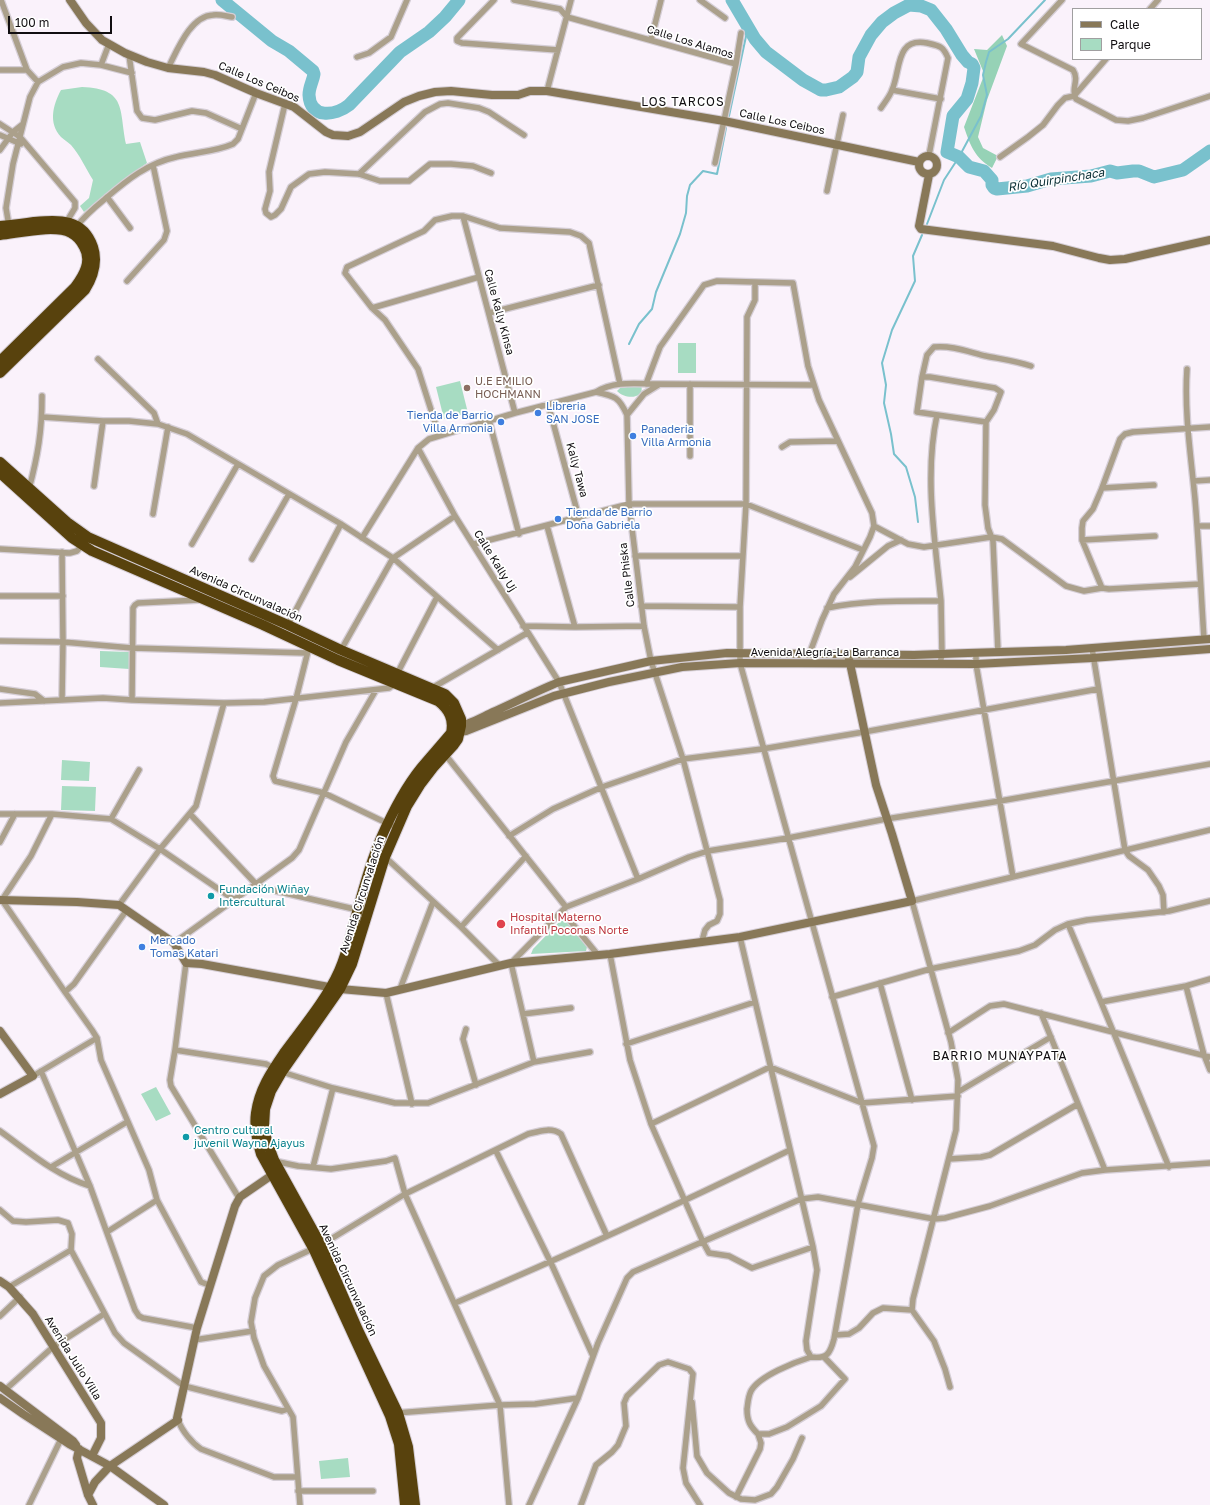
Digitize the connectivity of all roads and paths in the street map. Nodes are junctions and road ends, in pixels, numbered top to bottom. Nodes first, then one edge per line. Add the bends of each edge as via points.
1 (1, 0) edge
2 (70, 0) edge
3 (407, 0) edge
4 (494, 0) edge
5 (514, 0) edge
6 (571, 0) edge
7 (661, 0) edge
8 (700, 0) edge
9 (1062, 0) edge
10 (1158, 0) edge
11 (1151, 8) edge
12 (232, 17) dead end
13 (567, 17) junction
14 (725, 18) dead end
15 (741, 33) dead end
16 (651, 40) junction
17 (109, 44) junction
18 (558, 50) junction
19 (129, 55) junction
20 (357, 57) dead end
21 (1105, 60) edge
22 (736, 64) junction
23 (101, 65) junction
24 (168, 68) junction
25 (0, 70) edge
26 (27, 70) junction
27 (132, 73) junction
28 (38, 82) junction
29 (892, 90) junction
30 (547, 91) junction
31 (256, 93) junction
32 (1074, 96) junction
33 (1210, 96) edge
34 (941, 99) junction
35 (285, 104) junction
36 (881, 108) dead end
37 (843, 115) dead end
38 (724, 121) junction
39 (0, 124) edge
40 (23, 124) junction
41 (242, 129) junction
42 (13, 132) junction
43 (0, 135) edge
44 (524, 135) dead end
45 (8, 139) junction
46 (19, 140) junction
47 (836, 145) junction
48 (0, 150) edge
49 (929, 156) junction
50 (1000, 157) dead end
51 (919, 162) junction
52 (716, 163) dead end
53 (153, 165) junction
54 (491, 173) dead end
55 (359, 174) junction
56 (929, 175) junction
57 (826, 191) dead end
58 (108, 197) junction
59 (463, 216) junction
60 (67, 222) junction
61 (77, 226) junction
62 (130, 228) dead end
63 (5, 230) edge
64 (1210, 240) edge
65 (479, 277) junction
66 (127, 281) dead end
67 (756, 282) junction
68 (599, 285) junction
69 (372, 308) junction
70 (489, 313) junction
71 (98, 359) dead end
72 (0, 361) edge
73 (1031, 366) dead end
74 (1187, 369) dead end
75 (0, 373) edge
76 (922, 377) junction
77 (620, 384) junction
78 (646, 384) junction
79 (660, 384) junction
80 (690, 384) junction
81 (746, 385) junction
82 (814, 385) junction
83 (596, 392) junction
84 (42, 396) dead end
85 (548, 404) junction
86 (515, 412) junction
87 (627, 415) junction
88 (937, 415) junction
89 (42, 417) junction
90 (489, 420) junction
91 (103, 421) junction
92 (986, 422) junction
93 (158, 424) junction
94 (168, 427) junction
95 (1210, 427) edge
96 (1187, 429) junction
97 (439, 436) junction
98 (838, 441) junction
99 (782, 447) dead end
100 (418, 448) junction
101 (690, 456) dead end
102 (0, 462) edge
103 (238, 464) junction
104 (0, 473) edge
105 (1210, 480) edge
106 (1194, 481) junction
107 (1154, 484) dead end
108 (94, 486) dead end
109 (1102, 488) junction
110 (29, 489) junction
111 (289, 494) junction
112 (629, 504) junction
113 (746, 504) junction
114 (153, 514) dead end
115 (455, 516) junction
116 (579, 518) junction
117 (341, 524) junction
118 (547, 526) junction
119 (874, 526) junction
120 (1198, 526) junction
121 (1210, 526) edge
122 (519, 534) junction
123 (1155, 536) dead end
124 (991, 537) junction
125 (362, 538) junction
126 (901, 540) junction
127 (1082, 540) junction
128 (85, 541) junction
129 (192, 544) dead end
130 (474, 544) junction
131 (936, 545) junction
132 (0, 549) edge
133 (863, 550) junction
134 (62, 552) junction
135 (635, 556) junction
136 (743, 556) junction
137 (393, 558) junction
138 (252, 559) dead end
139 (842, 584) junction
140 (1200, 584) junction
141 (1102, 588) junction
142 (195, 591) junction
143 (0, 596) edge
144 (63, 596) junction
145 (437, 597) junction
146 (203, 600) junction
147 (940, 601) junction
148 (641, 606) junction
149 (740, 607) junction
150 (827, 608) junction
151 (288, 625) junction
152 (523, 626) junction
153 (644, 626) junction
154 (575, 627) junction
155 (527, 633) junction
156 (1207, 639) edge
157 (0, 641) edge
158 (63, 642) junction
159 (132, 648) junction
160 (1092, 648) junction
161 (1210, 649) edge
162 (308, 650) junction
163 (341, 650) junction
164 (498, 650) junction
165 (739, 652) junction
166 (998, 652) junction
167 (976, 653) junction
168 (809, 654) junction
169 (848, 654) junction
170 (942, 654) junction
171 (1092, 658) junction
172 (651, 661) junction
173 (740, 663) junction
174 (849, 663) junction
175 (808, 664) junction
176 (940, 664) junction
177 (976, 664) junction
178 (654, 672) junction
179 (397, 677) junction
180 (559, 682) junction
181 (0, 689) edge
182 (1098, 689) junction
183 (376, 690) junction
184 (430, 692) junction
185 (563, 693) junction
186 (296, 699) junction
187 (62, 700) junction
188 (132, 700) junction
189 (44, 701) junction
190 (0, 702) edge
191 (224, 703) junction
192 (984, 710) junction
193 (456, 730) junction
194 (864, 732) junction
195 (762, 749) junction
196 (442, 752) junction
197 (683, 760) junction
198 (1210, 764) edge
199 (139, 770) dead end
200 (1113, 781) junction
201 (602, 787) junction
202 (324, 793) junction
203 (1000, 801) junction
204 (0, 814) edge
205 (15, 814) junction
206 (52, 814) junction
207 (190, 814) junction
208 (111, 818) junction
209 (886, 819) junction
210 (392, 825) junction
211 (1210, 830) edge
212 (509, 836) junction
213 (788, 838) junction
214 (0, 842) edge
215 (160, 849) junction
216 (1125, 850) junction
217 (708, 851) junction
218 (526, 856) junction
219 (385, 857) junction
220 (1013, 877) junction
221 (638, 879) junction
222 (256, 884) junction
223 (1, 900) edge
224 (233, 900) junction
225 (912, 901) junction
226 (1210, 901) edge
227 (433, 902) junction
228 (122, 908) junction
229 (564, 909) junction
230 (362, 911) junction
231 (1164, 912) junction
232 (811, 922) junction
233 (1068, 924) junction
234 (461, 927) junction
235 (740, 937) junction
236 (702, 941) junction
237 (174, 943) junction
238 (610, 954) junction
239 (598, 955) junction
240 (186, 963) junction
241 (511, 963) junction
242 (499, 966) junction
243 (930, 969) junction
244 (1210, 979) edge
245 (880, 983) junction
246 (1186, 986) junction
247 (335, 988) junction
248 (400, 989) junction
249 (65, 992) junction
250 (386, 993) junction
251 (832, 997) junction
252 (755, 1002) junction
253 (1101, 1002) junction
254 (571, 1008) dead end
255 (1041, 1013) junction
256 (523, 1014) junction
257 (466, 1028) dead end
258 (1114, 1032) junction
259 (948, 1033) junction
260 (2, 1037) edge
261 (1051, 1037) junction
262 (97, 1038) junction
263 (626, 1044) junction
264 (175, 1050) junction
265 (590, 1052) dead end
266 (1207, 1056) edge
267 (534, 1062) junction
268 (770, 1067) junction
269 (278, 1070) junction
270 (1210, 1070) edge
271 (41, 1071) junction
272 (33, 1076) junction
273 (476, 1085) junction
274 (333, 1088) junction
275 (0, 1094) edge
276 (958, 1094) junction
277 (912, 1100) junction
278 (862, 1103) junction
279 (412, 1104) junction
280 (1078, 1104) junction
281 (127, 1122) junction
282 (652, 1124) junction
283 (0, 1131) edge
284 (790, 1150) junction
285 (496, 1151) junction
286 (76, 1152) junction
287 (949, 1159) junction
288 (274, 1160) junction
289 (1210, 1163) edge
290 (51, 1167) junction
291 (314, 1167) junction
292 (1169, 1167) junction
293 (1105, 1170) junction
294 (276, 1174) junction
295 (90, 1186) junction
296 (406, 1194) junction
297 (239, 1198) junction
298 (801, 1199) junction
299 (156, 1200) junction
300 (686, 1201) junction
301 (858, 1204) junction
302 (0, 1210) edge
303 (934, 1219) junction
304 (107, 1232) junction
305 (607, 1236) junction
306 (702, 1242) junction
307 (317, 1246) junction
308 (813, 1247) junction
309 (71, 1250) junction
310 (551, 1263) junction
311 (0, 1281) edge
312 (209, 1285) junction
313 (10, 1287) junction
314 (20, 1297) junction
315 (455, 1303) junction
316 (912, 1310) junction
317 (104, 1314) junction
318 (0, 1316) edge
319 (197, 1328) junction
320 (252, 1331) junction
321 (835, 1335) junction
322 (194, 1340) junction
323 (53, 1347) junction
324 (593, 1356) junction
325 (812, 1357) junction
326 (824, 1357) junction
327 (184, 1386) junction
328 (950, 1387) dead end
329 (2, 1388) edge
330 (691, 1394) junction
331 (0, 1398) edge
332 (578, 1398) junction
333 (500, 1405) junction
334 (288, 1409) junction
335 (394, 1414) junction
336 (178, 1420) junction
337 (758, 1434) junction
338 (802, 1438) dead end
339 (61, 1439) junction
340 (79, 1449) junction
341 (92, 1456) junction
342 (110, 1466) junction
343 (297, 1477) junction
344 (298, 1491) junction
345 (373, 1491) dead end
346 (88, 1495) junction
347 (736, 1497) junction
348 (29, 1505) edge
349 (93, 1505) edge
350 (164, 1505) edge
351 (300, 1505) edge
352 (405, 1505) edge
353 (415, 1505) edge
354 (509, 1505) edge
355 (529, 1505) edge
356 (581, 1505) edge
357 (700, 1505) edge

1 - 26 street
2 - 17 street, Calle Los Ceibos via 86,23
3 - 20 street via 391,37 369,53
4 - 18 street via 457,38 457,41
5 - 13 street, Calle Los Alamos via 560,9
6 - 13 street
7 - 16 street
8 - 14 street
9 - 32 street via 1021,44 1073,70 1077,80
10 - 11 street
12 - 24 street via 213,15 200,18 181,42
13 - 16 street, Calle Los Alamos
13 - 18 street
15 - 22 street
16 - 22 street, Calle Los Alamos
17 - 19 street, Calle Los Ceibos
17 - 23 street
18 - 30 street
19 - 24 street, Calle Los Ceibos
19 - 27 street
21 - 32 street
22 - 38 street, Calle Los Alamos
23 - 27 street
23 - 28 street via 81,63 63,67
24 - 31 street, Calle Los Ceibos via 215,75
25 - 26 street
26 - 28 street
27 - 41 street via 136,111 142,118 155,120 192,111 206,113
28 - 40 street via 30,97
29 - 34 street
29 - 34 street via 902,52 909,45 919,41 939,45 948,58
29 - 36 street
30 - 35 street, Calle Los Ceibos via 530,91 518,95 435,92 404,102 366,129 348,136 326,132 303,113
30 - 38 street, Calle Los Ceibos
31 - 35 street, Calle Los Ceibos
31 - 41 street
32 - 33 street via 1116,120 1128,121
32 - 50 street via 1065,98 1043,125
34 - 49 street
35 - 55 street via 269,172 270,191 266,213 271,217 275,215 281,209 291,187 309,174
37 - 47 street
38 - 47 street, Calle Los Ceibos
38 - 52 street, Calle Los Alamos
39 - 42 street
40 - 42 street
40 - 46 street
41 - 53 street via 238,139 229,146 175,157
42 - 45 street
42 - 46 street
43 - 45 street
44 - 55 street via 479,108 440,104 424,112
45 - 46 street
45 - 48 street
46 - 60 street via 27,145 75,202 75,208
46 - 63 street via 6,208
47 - 51 street, Calle Los Ceibos
47 - 57 street
49 - 51 street via 925,156
49 - 56 street via 934,157 938,165 937,170
51 - 56 street via 920,171
53 - 58 street via 135,174
53 - 66 street via 167,231 164,240
54 - 55 street via 472,166 430,164 409,180 380,181
56 - 64 street via 919,226 921,229 1053,246 1110,260
58 - 61 street via 85,215
58 - 62 street
59 - 65 street, Calle Kally Kinsa
59 - 68 street via 500,228 570,232 581,236 589,243
59 - 69 street via 435,220 424,231 347,266 345,273
60 - 61 highway
60 - 63 highway via 47,221
61 - 75 highway via 88,237 95,252 94,270 88,284 76,299
63 - 72 highway via 64,230 82,242 87,261 85,272 76,287
65 - 69 street
65 - 70 street, Calle Kally Kinsa
67 - 78 street via 717,281 704,285 660,347
67 - 81 street via 755,300 747,317
67 - 82 street via 793,283 808,366
68 - 70 street
68 - 77 street
69 - 97 street via 385,320 418,369
70 - 86 street, Calle Kally Kinsa
71 - 93 street via 154,413
73 - 76 street via 943,346 934,347 927,355
74 - 96 street
76 - 88 street via 917,412
76 - 92 street via 995,388 1000,392 994,410
77 - 78 street
77 - 83 street
78 - 79 street
79 - 80 street
79 - 87 street via 644,394
80 - 81 street
80 - 101 street
81 - 82 street
81 - 113 street
82 - 98 street
83 - 85 street
83 - 87 street via 612,395 621,402
84 - 89 street
85 - 86 street
85 - 116 street, Kally Tawa
86 - 90 street
87 - 112 street, Calle Phiska
88 - 92 street
88 - 131 street via 931,466
89 - 91 street
89 - 110 street via 39,449
90 - 97 street
90 - 122 street
91 - 93 street
91 - 108 street
92 - 124 street via 986,505
93 - 94 street
94 - 103 street via 187,434
94 - 114 street
95 - 96 street
96 - 106 street
96 - 109 street via 1125,434 1120,439
97 - 100 street via 429,439
98 - 99 street via 790,442
98 - 119 street via 872,513
100 - 115 street, Calle Kally Uj
100 - 125 street
102 - 110 highway, Avenida Circunvalación
103 - 111 street
103 - 129 street
104 - 128 highway, Avenida Circunvalación via 72,538
105 - 106 street
106 - 120 street
107 - 109 street
109 - 127 street via 1093,509 1083,521
110 - 128 highway, Avenida Circunvalación
111 - 117 street
111 - 138 street
112 - 113 street
112 - 116 street
112 - 135 street, Calle Phiska
113 - 133 street
113 - 136 street
115 - 130 street, Calle Kally Uj
115 - 137 street
116 - 118 street
117 - 125 street
117 - 151 street
118 - 122 street
118 - 154 street
119 - 126 street
119 - 133 street
120 - 121 street
120 - 140 street
122 - 130 street
123 - 127 street
124 - 131 street
124 - 141 street via 1006,541 1066,586 1084,591
124 - 166 street
125 - 137 street
126 - 131 street via 924,547
126 - 139 street via 888,546
127 - 141 street
128 - 134 street via 75,552
128 - 142 highway, Avenida Circunvalación
130 - 152 street, Calle Kally Uj
131 - 147 street
132 - 134 street
133 - 139 street via 855,567
134 - 144 street
135 - 136 street
135 - 148 street, Calle Phiska
136 - 149 street
137 - 145 street
137 - 163 street
139 - 150 street
140 - 141 street
140 - 156 street
142 - 146 highway, Avenida Circunvalación
142 - 151 highway, Avenida Circunvalación
143 - 144 street
144 - 158 street
145 - 164 street
145 - 179 street
146 - 159 street via 135,605
146 - 162 highway, Avenida Circunvalación
147 - 150 street via 870,601
147 - 170 street
148 - 149 street
148 - 153 street, Calle Phiska
149 - 165 street
150 - 168 street
151 - 163 highway, Avenida Circunvalación
152 - 154 street
152 - 155 street, Calle Kally Uj
153 - 154 street
153 - 172 street, Calle Phiska
155 - 164 street
155 - 180 street, Calle Kally Uj
156 - 160 street, Avenida Alegría-La Barranca
157 - 158 street
158 - 159 street
158 - 187 street
159 - 162 street
159 - 188 street
160 - 166 street, Avenida Alegría-La Barranca
160 - 171 street
161 - 171 street, Avenida Alegría-La Barranca
162 - 179 highway, Avenida Circunvalación
162 - 186 street
163 - 179 highway, Avenida Circunvalación
164 - 184 street
165 - 168 street, Avenida Alegría-La Barranca
165 - 172 street, Avenida Alegría-La Barranca
165 - 173 street
166 - 167 street, Avenida Alegría-La Barranca
167 - 170 street, Avenida Alegría-La Barranca
167 - 177 street
168 - 169 street, Avenida Alegría-La Barranca
168 - 175 street
169 - 170 street, Avenida Alegría-La Barranca
169 - 174 street
170 - 176 street
171 - 177 street, Avenida Alegría-La Barranca
171 - 182 street
172 - 178 street, Calle Phiska
172 - 180 street, Avenida Alegría-La Barranca
173 - 175 street, Avenida Alegría-La Barranca
173 - 178 street, Avenida Alegría-La Barranca via 682,667
173 - 195 street
174 - 175 street, Avenida Alegría-La Barranca
174 - 176 street, Avenida Alegría-La Barranca
174 - 194 street
176 - 177 street, Avenida Alegría-La Barranca
177 - 192 street
178 - 185 street, Avenida Alegría-La Barranca
178 - 197 street, Calle Phiska
179 - 183 street via 389,688
179 - 184 highway, Avenida Circunvalación
180 - 185 street, Calle Kally Uj
180 - 193 street, Avenida Alegría-La Barranca
181 - 189 street via 35,694
182 - 192 street
182 - 200 street
183 - 186 street
183 - 202 street via 346,742
184 - 193 highway, Avenida Circunvalación via 450,714
185 - 193 street, Avenida Alegría-La Barranca
185 - 201 street, Calle Kally Uj
186 - 191 street
186 - 202 street via 273,776 275,781
187 - 188 street
187 - 189 street
188 - 191 street
189 - 190 street
191 - 207 street via 196,806
192 - 194 street
192 - 203 street
193 - 196 highway, Avenida Circunvalación via 453,746
194 - 195 street
194 - 209 street
195 - 197 street
195 - 213 street
196 - 210 highway, Avenida Circunvalación via 421,768 408,786 398,801
196 - 212 street
197 - 201 street
197 - 217 street, Calle Phiska
198 - 200 street
199 - 208 street
200 - 203 street
200 - 216 street
201 - 212 street via 553,810
201 - 221 street, Calle Kally Uj
202 - 210 street
202 - 222 street via 299,850
203 - 209 street
203 - 220 street
204 - 205 street
205 - 206 street
205 - 214 street
206 - 208 street
206 - 223 street via 31,856
207 - 215 street
207 - 222 street
208 - 215 street
209 - 213 street
209 - 225 street
210 - 219 highway, Avenida Circunvalación
210 - 230 highway, Avenida Circunvalación via 376,852
211 - 216 street
212 - 218 street
213 - 217 street
213 - 232 street
215 - 224 street
215 - 228 street
216 - 220 street
216 - 231 street via 1148,870 1159,886 1163,895
217 - 221 street
217 - 236 street, Calle Phiska via 720,900 720,914 717,921 705,930
218 - 229 street
218 - 234 street
219 - 227 street
219 - 230 highway, Avenida Circunvalación
220 - 225 street
221 - 229 street
222 - 224 street
222 - 230 street via 263,888
223 - 228 street via 77,902
223 - 249 street
224 - 237 street
225 - 232 street
225 - 243 street
226 - 231 street
227 - 234 street
227 - 248 street
228 - 237 street
228 - 249 street via 74,984
229 - 239 street
229 - 241 street
230 - 247 highway, Avenida Circunvalación
231 - 233 street
232 - 235 street
232 - 251 street
233 - 243 street via 1035,945 1019,951
233 - 253 street
234 - 242 street
235 - 236 street
235 - 252 street
236 - 238 street
237 - 240 street
238 - 239 street
238 - 263 street
239 - 241 street
240 - 247 street
240 - 264 street
241 - 242 street
241 - 256 street
242 - 248 street
243 - 245 street
243 - 259 street
244 - 246 street
245 - 251 street
245 - 277 street
246 - 253 street
246 - 266 street
247 - 250 street
247 - 269 highway, Avenida Circunvalación
248 - 250 street
249 - 262 street
250 - 279 street
251 - 278 street
252 - 263 street
252 - 268 street
253 - 258 street
254 - 256 street
255 - 258 street
255 - 259 street via 1004,1004 990,1006
255 - 261 street
256 - 267 street
257 - 273 street via 463,1039
258 - 266 street
258 - 292 street
259 - 276 street via 958,1080
260 - 272 street
261 - 276 street
261 - 280 street
262 - 271 street
262 - 281 street via 101,1060
263 - 282 street
264 - 269 street via 266,1064
264 - 297 street via 170,1080 173,1092
265 - 267 street
266 - 270 street
267 - 273 street
268 - 278 street
268 - 282 street
268 - 284 street
269 - 274 street
269 - 288 highway, Avenida Circunvalación via 265,1109 264,1127
269 - 294 highway, Avenida Circunvalación via 264,1085 255,1113 257,1141 261,1154
271 - 272 street
271 - 286 street
272 - 275 street
273 - 279 street via 428,1103
274 - 279 street via 395,1103
274 - 291 street
276 - 277 street
276 - 287 street via 956,1130
277 - 278 street
278 - 301 street via 874,1146
280 - 287 street via 990,1155
280 - 293 street
281 - 286 street
281 - 299 street via 149,1170
282 - 300 street
283 - 290 street
284 - 298 street
284 - 300 street
285 - 296 street
285 - 305 street via 528,1134 556,1130 561,1134
285 - 310 street
286 - 290 street
286 - 295 street
287 - 303 street
288 - 291 street
288 - 294 highway, Avenida Circunvalación
289 - 292 street
290 - 295 street via 77,1182
291 - 296 street via 331,1168 395,1158
292 - 293 street
293 - 303 street via 1082,1173 990,1206
294 - 297 street
294 - 307 highway, Avenida Circunvalación
295 - 304 street
296 - 307 street
296 - 315 street
297 - 312 street
298 - 301 street via 818,1196
298 - 306 street
298 - 308 street
299 - 304 street
299 - 312 street via 201,1282
300 - 305 street
300 - 306 street
301 - 303 street
301 - 321 street
302 - 309 street via 13,1221 58,1220 68,1223 72,1234
303 - 316 street via 912,1300
304 - 319 street via 139,1316
305 - 310 street
306 - 308 street via 709,1253 729,1256 752,1268
306 - 324 street via 633,1272 627,1278
307 - 320 street via 278,1265 264,1276 252,1310
307 - 335 highway, Avenida Circunvalación
308 - 325 street via 818,1270 806,1341 807,1350
309 - 313 street
309 - 317 street
310 - 315 street
310 - 324 street
311 - 313 street, Avenida Julio Villa
312 - 319 street
313 - 314 street, Avenida Julio Villa
314 - 318 street
314 - 323 street, Avenida Julio Villa
315 - 333 street
316 - 321 street via 883,1308 873,1313 859,1328 849,1334
316 - 328 street via 934,1341 946,1369
317 - 323 street
317 - 327 street via 124,1343
319 - 322 street
320 - 322 street
320 - 334 street via 264,1366
321 - 326 street via 832,1348
322 - 327 street
323 - 329 street
323 - 341 street, Avenida Julio Villa via 101,1423 101,1438
324 - 332 street
325 - 326 street
325 - 337 street via 788,1365 751,1390 747,1417
326 - 337 street via 845,1379 821,1406 787,1427 769,1434
327 - 334 street via 282,1411
327 - 336 street
329 - 340 street via 73,1441
330 - 347 street via 697,1456 707,1473 728,1493
330 - 356 street via 693,1374 689,1369 668,1362 659,1365 627,1396 624,1403 626,1426 618,1445 596,1465
330 - 357 street via 683,1468 686,1483
331 - 339 street
332 - 333 street via 535,1404
332 - 355 street
333 - 335 street
333 - 354 street
334 - 343 street via 292,1417
335 - 352 highway, Avenida Circunvalación
335 - 353 highway, Avenida Circunvalación via 408,1447
336 - 342 street
336 - 343 street via 194,1444 201,1449 274,1477
337 - 347 street via 760,1449
338 - 347 street via 771,1494 755,1500
339 - 340 street
339 - 348 street
340 - 341 street
340 - 346 street via 77,1458
341 - 342 street
342 - 346 street via 95,1482
342 - 350 street
343 - 344 street
344 - 345 street
344 - 351 street
346 - 349 street

